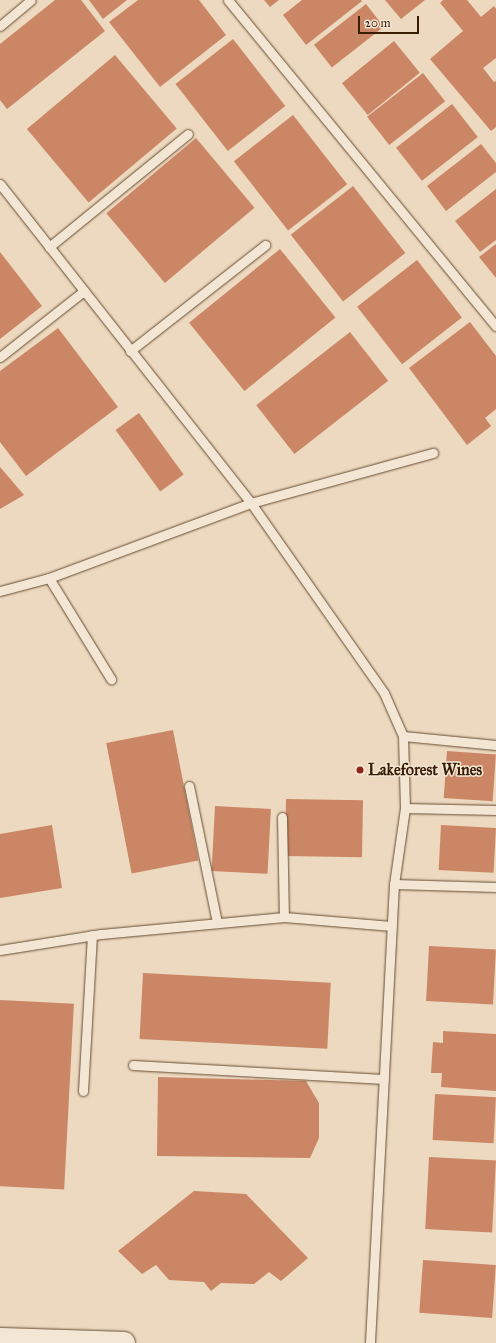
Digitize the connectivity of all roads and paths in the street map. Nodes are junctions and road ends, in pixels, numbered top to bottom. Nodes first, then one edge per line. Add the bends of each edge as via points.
1 (31, 0) edge
2 (228, 0) edge
3 (0, 26) edge
4 (188, 134) dead end
5 (0, 184) edge
6 (265, 245) dead end
7 (49, 247) junction
8 (84, 292) junction
9 (496, 326) edge
10 (130, 351) junction
11 (0, 357) edge
12 (433, 453) dead end
13 (251, 503) junction
14 (49, 578) junction
15 (0, 591) edge
16 (110, 679) dead end
17 (403, 736) junction
18 (496, 745) edge
19 (189, 786) dead end
20 (405, 808) junction
21 (496, 810) edge
22 (282, 818) dead end
23 (394, 884) junction
24 (496, 887) edge
25 (284, 917) junction
26 (217, 923) junction
27 (392, 926) junction
28 (92, 935) junction
29 (0, 950) edge
30 (133, 1065) dead end
31 (384, 1079) junction
32 (83, 1091) dead end
33 (0, 1339) edge
34 (124, 1343) edge
35 (370, 1343) edge

1 - 3 lane
2 - 9 lane
4 - 7 lane
5 - 7 lane
6 - 10 lane
7 - 8 lane
8 - 10 lane
8 - 11 lane
10 - 13 lane
12 - 13 lane
13 - 14 lane
13 - 17 lane via 384,693
14 - 15 lane
14 - 16 lane
17 - 18 lane
17 - 20 lane
19 - 26 lane
20 - 21 lane
20 - 23 lane
22 - 25 lane
23 - 24 lane
23 - 27 lane
25 - 26 lane
25 - 27 lane
26 - 28 lane
27 - 31 lane
28 - 29 lane
28 - 32 lane
30 - 31 lane
31 - 35 lane
33 - 34 street

